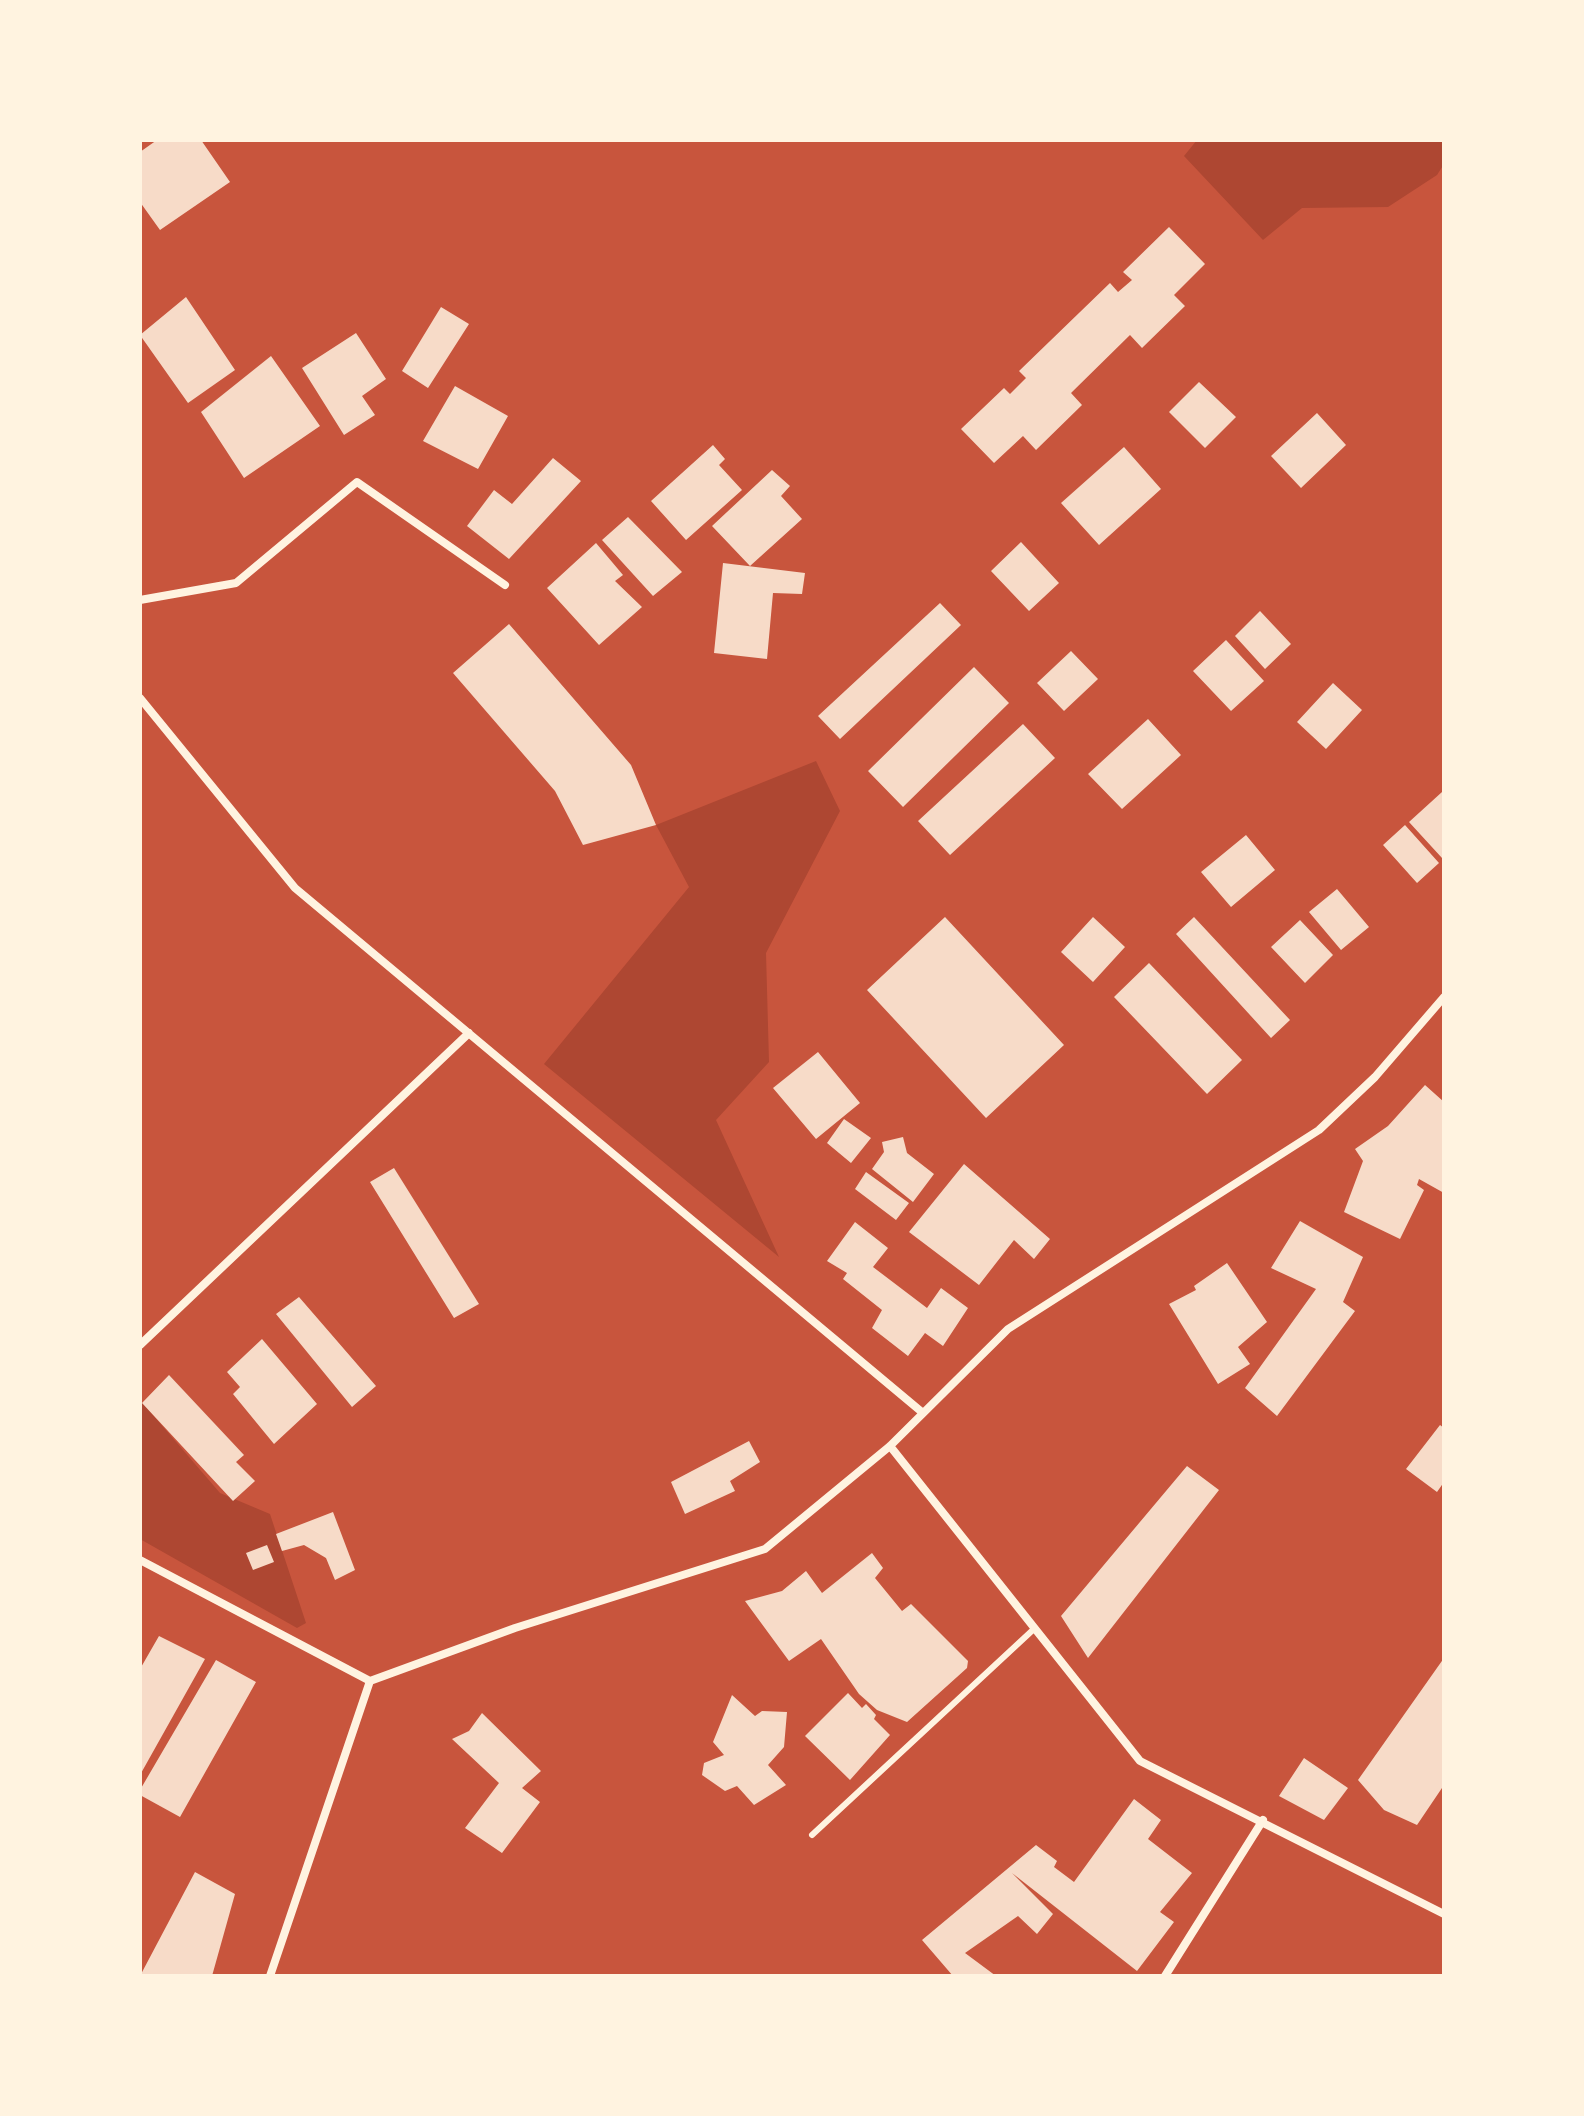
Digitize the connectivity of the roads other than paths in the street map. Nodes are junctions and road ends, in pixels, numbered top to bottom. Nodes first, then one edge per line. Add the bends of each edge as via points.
1 (505, 585) dead end
2 (140, 600) edge
3 (140, 698) edge
4 (1444, 997) edge
5 (469, 1033) junction
6 (140, 1345) edge
7 (923, 1413) junction
8 (890, 1446) junction
9 (140, 1560) edge
10 (1035, 1628) junction
11 (370, 1681) junction
12 (1263, 1820) junction
13 (812, 1835) dead end
14 (1444, 1914) edge
15 (270, 1976) edge
16 (1165, 1976) edge

1 - 2 street via 357,482 236,583
3 - 5 street via 295,888
4 - 7 street via 1375,1077 1319,1130 1008,1329
5 - 6 street
5 - 7 street
7 - 8 street
8 - 10 street
8 - 11 street via 765,1549 515,1628
9 - 11 street
10 - 12 street via 1140,1761
10 - 13 lane
11 - 15 street
12 - 14 street
12 - 16 street

